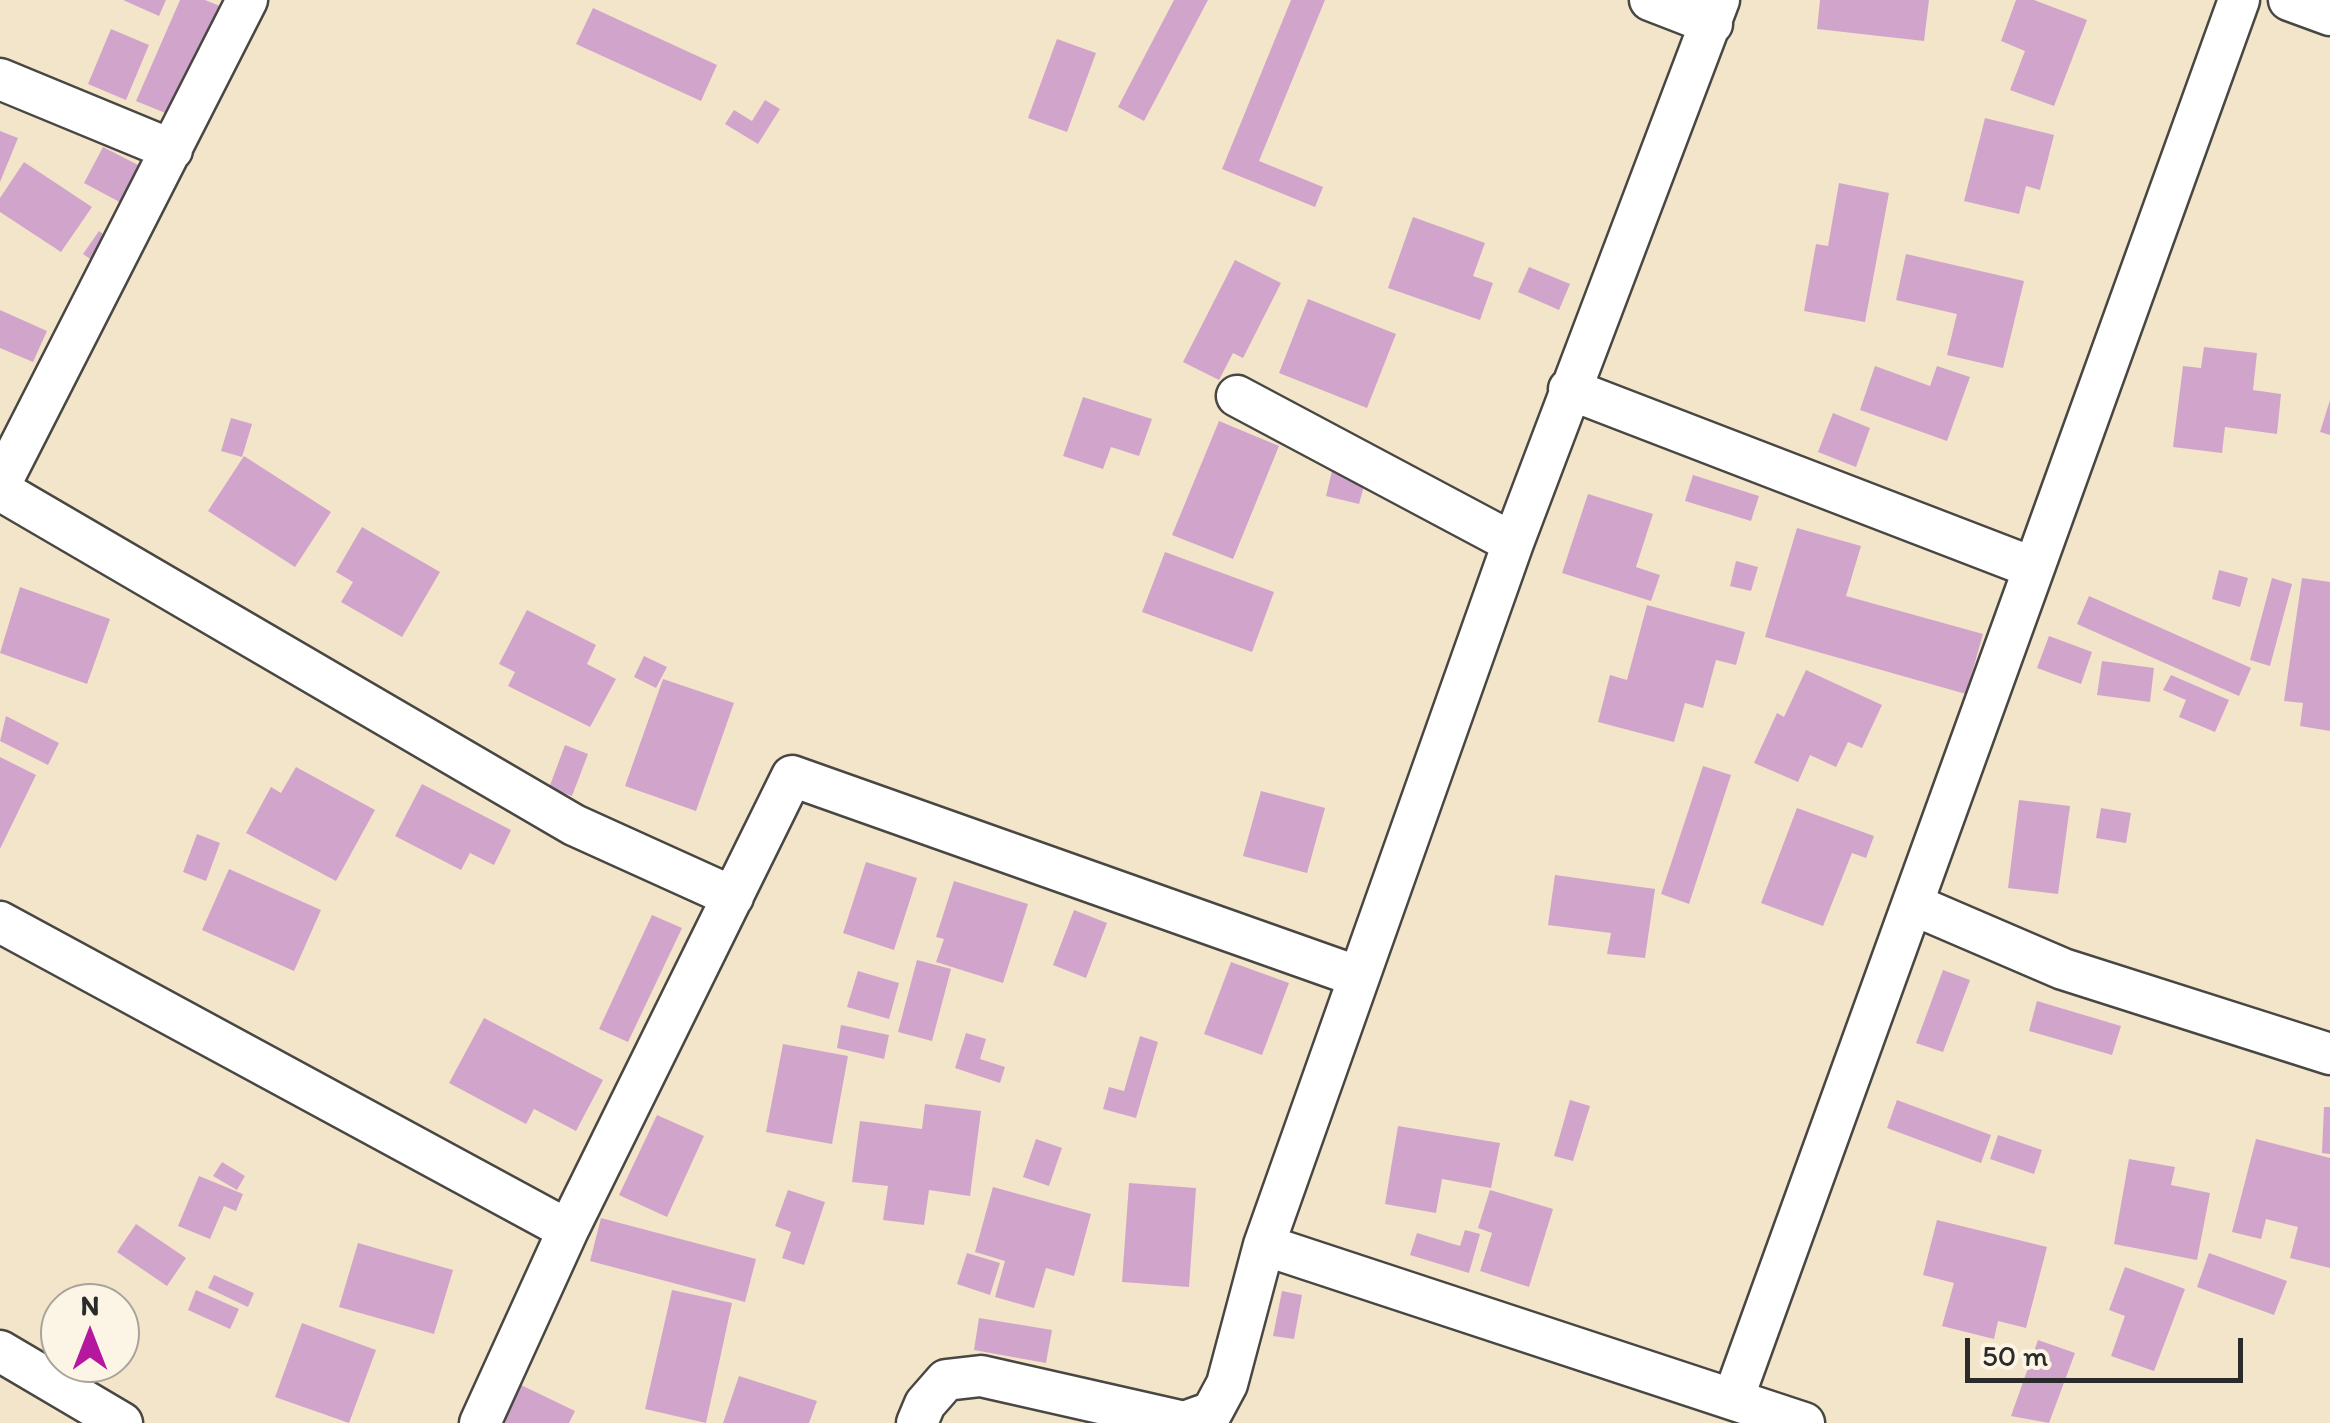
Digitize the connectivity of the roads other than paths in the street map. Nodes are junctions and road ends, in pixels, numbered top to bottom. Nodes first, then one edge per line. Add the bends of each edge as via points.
1 (247, 0) edge
2 (1650, 0) edge
3 (2240, 0) edge
4 (2288, 0) edge
5 (1716, 12) edge
6 (2330, 15) edge
7 (0, 79) edge
8 (172, 150) junction
9 (1569, 389) junction
10 (1236, 396) dead end
11 (0, 488) edge
12 (1513, 543) junction
13 (2034, 568) junction
14 (733, 897) junction
15 (1914, 905) junction
16 (0, 922) edge
17 (1359, 977) junction
18 (2330, 1054) edge
19 (568, 1230) junction
20 (1264, 1245) junction
21 (0, 1351) edge
22 (1733, 1399) junction
23 (122, 1423) edge
24 (480, 1423) edge
25 (917, 1423) edge
26 (1804, 1423) edge

1 - 8 street
2 - 5 street
3 - 13 street
4 - 6 street
5 - 9 street
7 - 8 street
8 - 11 street
9 - 12 street
9 - 13 street
10 - 12 street
11 - 14 street via 574,826
12 - 17 street
13 - 15 street
14 - 17 street via 792,776
14 - 19 street
15 - 18 street via 2063,969
15 - 22 street
16 - 19 street
17 - 20 street
19 - 24 street
20 - 22 street
20 - 25 street via 1227,1384 1212,1412 1184,1422 981,1376 946,1380
21 - 23 street
22 - 26 street

